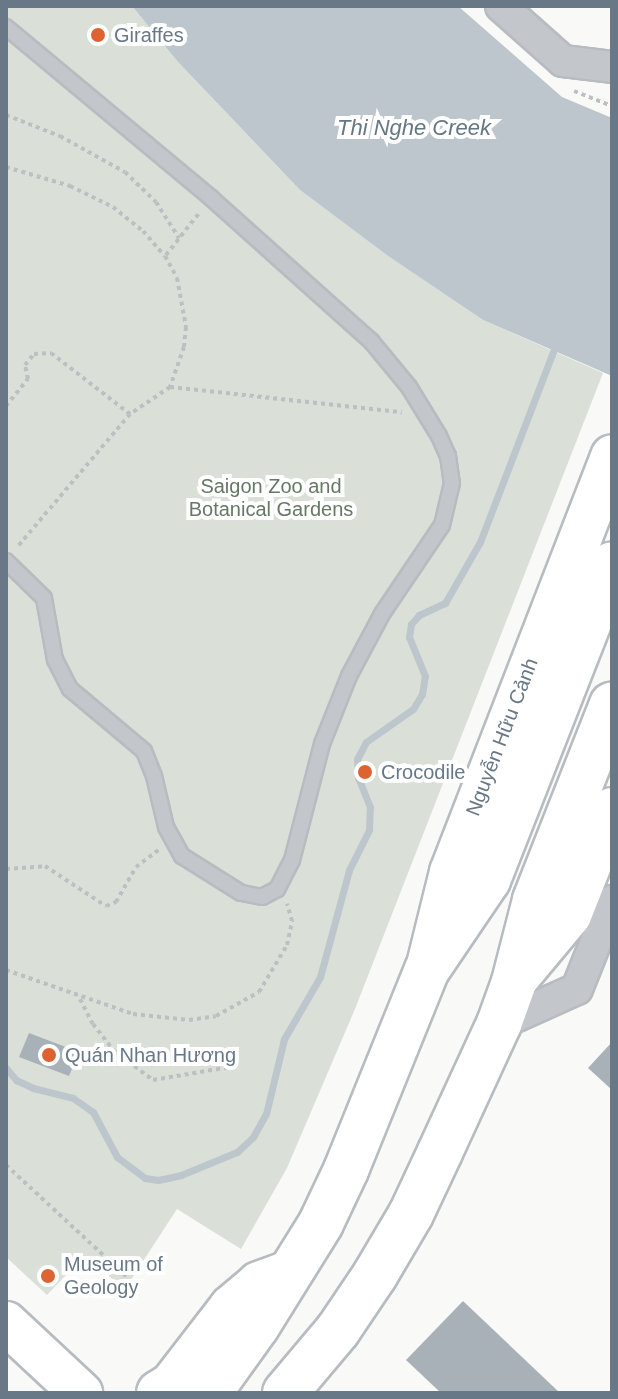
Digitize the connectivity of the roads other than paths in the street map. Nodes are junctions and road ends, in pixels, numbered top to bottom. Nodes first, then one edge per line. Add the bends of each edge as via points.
1 (501, 6) edge
2 (6, 27) edge
3 (612, 67) edge
4 (612, 456) edge
5 (6, 561) edge
6 (612, 564) edge
7 (612, 705) edge
8 (612, 809) edge
9 (612, 901) edge
10 (427, 970) junction
11 (514, 982) junction
12 (499, 1024) junction
13 (6, 1323) edge
14 (214, 1370) edge
15 (81, 1393) edge
16 (159, 1393) edge
17 (285, 1393) edge

1 - 3 street via 563,61
2 - 5 lane via 350,319 391,363 426,415 451,470 448,511 349,676 322,744 292,860 277,889 262,897 241,893 194,865 172,841 144,751 70,689 55,660 44,598
4 - 10 main road, Nguyễn Hữu Cảnh via 451,872
6 - 10 main road, Nguyễn Hữu Cảnh via 488,880
7 - 11 main road via 535,900
8 - 11 main road via 570,915
9 - 12 street via 577,989
10 - 14 main road, Nguyễn Hữu Cảnh via 346,1170 290,1273 259,1284 241,1299
11 - 12 main road
12 - 17 main road via 411,1214 338,1330
13 - 15 main road
14 - 16 main road

